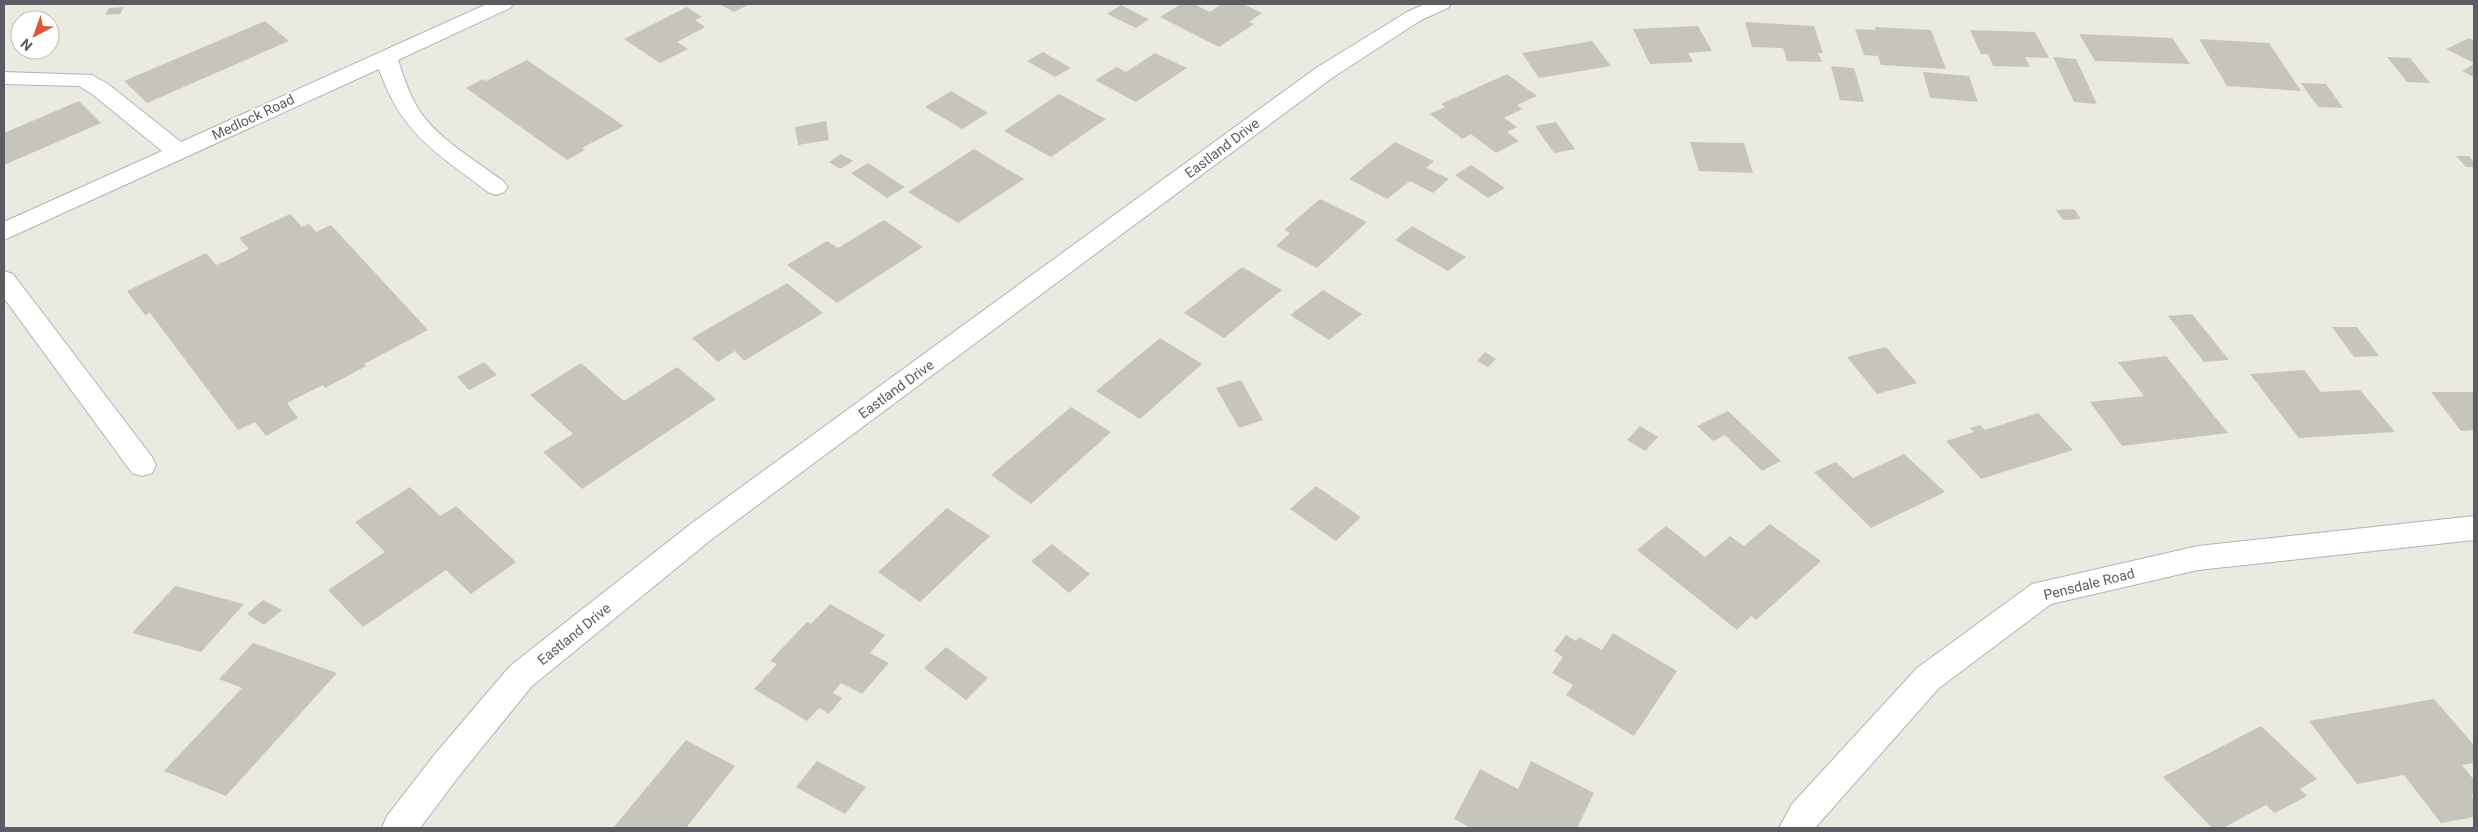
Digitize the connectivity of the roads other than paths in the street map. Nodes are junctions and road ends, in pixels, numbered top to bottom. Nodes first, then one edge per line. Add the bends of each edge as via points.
1 (503, 4) edge
2 (1441, 4) edge
3 (386, 57) junction
4 (4, 78) edge
5 (178, 152) junction
6 (496, 187) dead end
7 (4, 232) edge
8 (4, 280) edge
9 (142, 465) dead end
10 (2474, 528) edge
11 (399, 828) edge
12 (1796, 828) edge

1 - 3 street, Medlock Road
2 - 11 street, Eastland Drive via 1414,16 1324,73 702,531 521,676
3 - 5 street, Medlock Road
3 - 6 street via 393,80 422,128
4 - 5 street via 84,80 100,89
5 - 7 street, Medlock Road
8 - 9 street
10 - 12 street, Pensdale Road via 2198,558 2043,593 1928,678 1804,815

